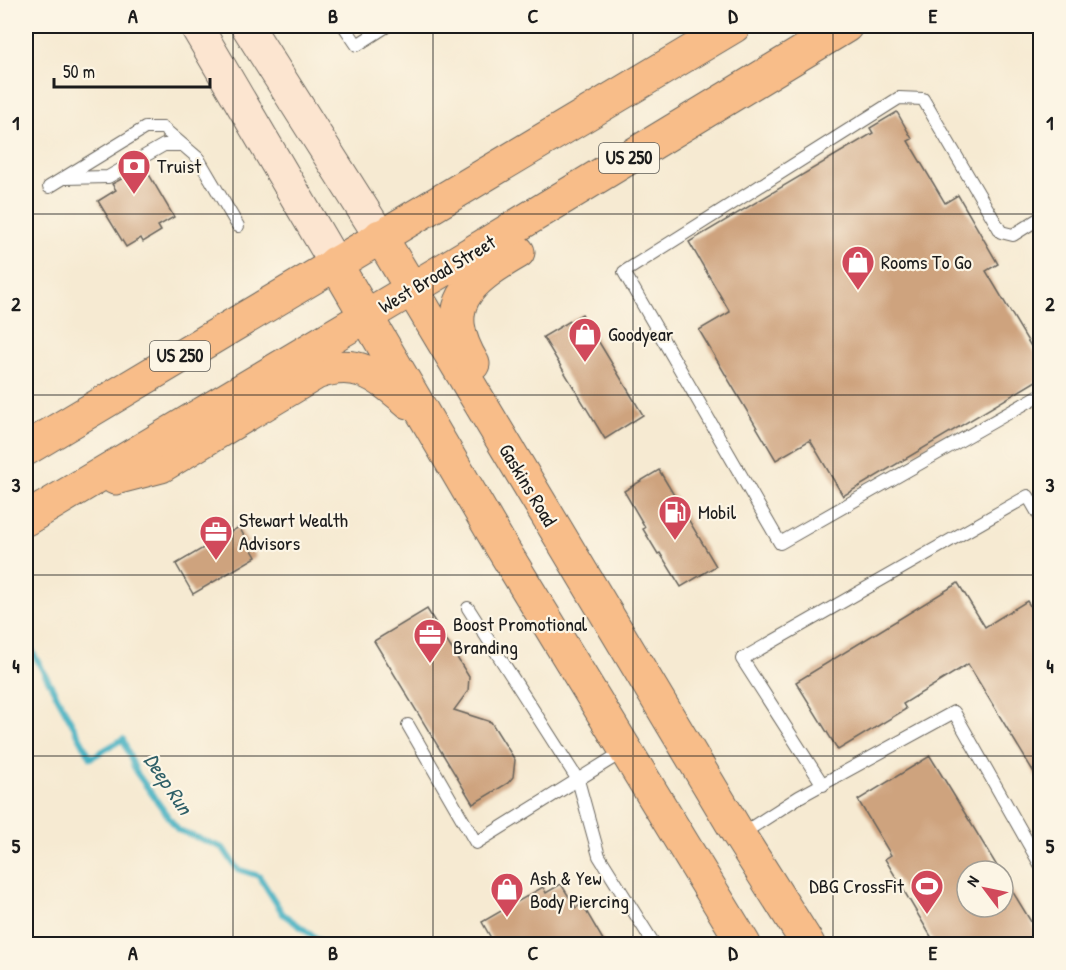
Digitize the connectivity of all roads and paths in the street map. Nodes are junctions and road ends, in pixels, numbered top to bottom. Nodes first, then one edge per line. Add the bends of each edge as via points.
1 (196, 26) edge
2 (247, 26) edge
3 (344, 26) edge
4 (387, 26) edge
5 (734, 26) edge
6 (846, 26) edge
7 (182, 145) junction
8 (623, 162) junction
9 (64, 178) junction
10 (49, 187) dead end
11 (1041, 218) edge
12 (238, 226) dead end
13 (380, 236) junction
14 (335, 263) junction
15 (411, 289) junction
16 (367, 315) junction
17 (1041, 395) edge
18 (423, 414) junction
19 (26, 449) edge
20 (79, 488) junction
21 (540, 505) junction
22 (1041, 517) edge
23 (26, 519) edge
24 (468, 608) dead end
25 (408, 725) dead end
26 (625, 751) junction
27 (578, 780) junction
28 (823, 784) junction
29 (740, 835) junction
30 (1041, 864) edge
31 (654, 945) edge
32 (744, 945) edge
33 (808, 945) edge

1 - 14 main road
2 - 13 main road, Gaskins Road
3 - 4 lane via 357,45
5 - 13 main road, US 250
6 - 8 main road, West Broad Street / US 250
7 - 9 lane via 164,145 108,177
7 - 9 lane via 163,128 145,128
7 - 12 lane via 198,158
8 - 15 main road, West Broad Street / US 250
8 - 21 main road via 531,244 478,277 459,309 461,342 527,454
9 - 10 lane
11 - 17 lane via 1012,235 1000,232 923,99 899,98 624,272 780,543
13 - 14 main road, US 250
13 - 15 main road, Gaskins Road
14 - 16 main road
14 - 19 main road, US 250
15 - 16 main road, West Broad Street / US 250
15 - 21 main road, Gaskins Road
16 - 18 main road
16 - 20 main road, West Broad Street / US 250
18 - 20 main road via 366,370 328,368 161,466
18 - 26 main road
20 - 23 main road, West Broad Street / US 250
21 - 29 main road, Gaskins Road
22 - 28 lane via 1028,496 742,659
24 - 27 lane
25 - 27 lane via 476,843
26 - 27 lane
26 - 32 main road
27 - 31 lane via 599,856
28 - 29 lane
28 - 30 lane via 954,712
29 - 33 main road, Gaskins Road

